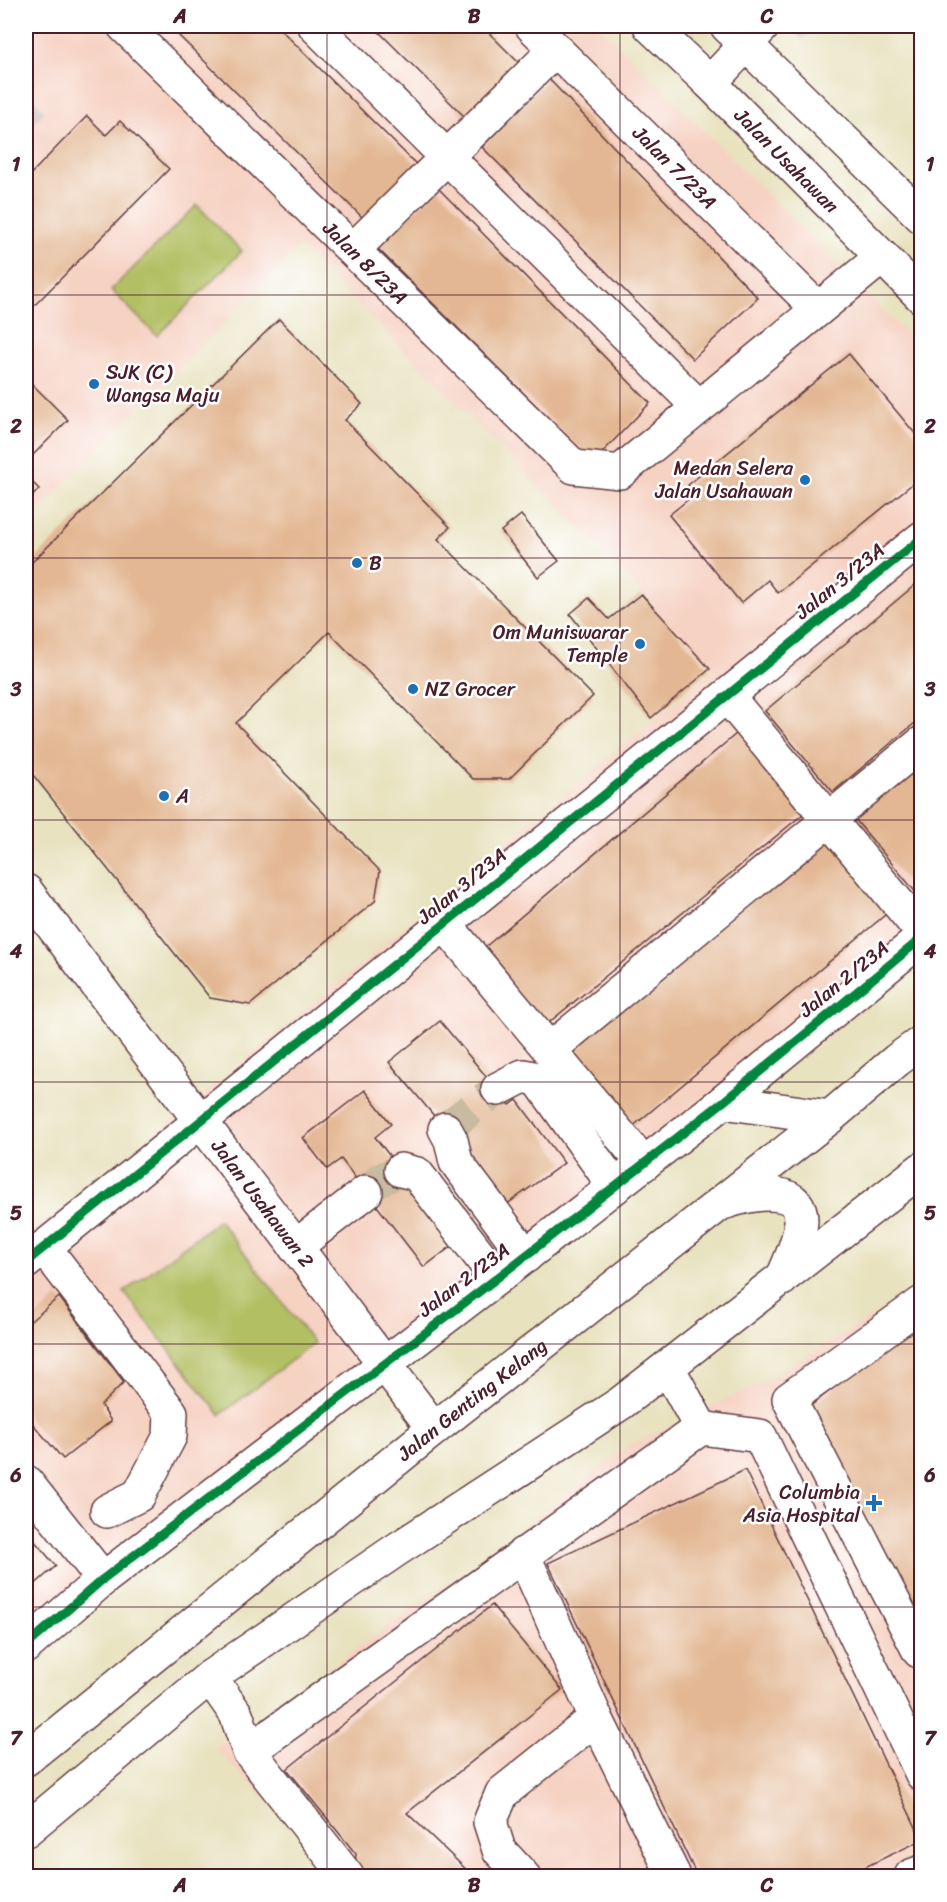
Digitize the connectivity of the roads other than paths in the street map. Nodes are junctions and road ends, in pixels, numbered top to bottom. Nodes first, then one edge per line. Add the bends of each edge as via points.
1 (124, 26) edge
2 (315, 26) edge
3 (532, 26) edge
4 (650, 26) edge
5 (773, 26) edge
6 (746, 32) edge
7 (556, 49) junction
8 (776, 73) junction
9 (710, 82) junction
10 (447, 157) junction
11 (921, 217) edge
12 (353, 250) junction
13 (882, 257) junction
14 (921, 297) edge
15 (818, 309) junction
16 (699, 407) junction
17 (921, 538) edge
18 (727, 696) junction
19 (921, 743) edge
20 (829, 820) junction
21 (26, 891) edge
22 (444, 923) junction
23 (921, 932) edge
24 (921, 938) edge
25 (921, 1042) edge
26 (549, 1050) junction
27 (498, 1089) tunnel mouth
28 (723, 1102) junction
29 (830, 1117) junction
30 (199, 1121) junction
31 (445, 1129) dead end
32 (644, 1164) junction
33 (916, 1169) edge
34 (401, 1170) dead end
35 (615, 1187) junction
36 (366, 1192) tunnel mouth
37 (722, 1203) junction
38 (295, 1247) junction
39 (35, 1254) edge
40 (526, 1256) junction
41 (497, 1278) junction
42 (782, 1280) junction
43 (921, 1303) edge
44 (384, 1364) junction
45 (668, 1368) junction
46 (702, 1428) junction
47 (434, 1429) junction
48 (26, 1482) edge
49 (107, 1511) dead end
50 (523, 1554) junction
51 (103, 1579) junction
52 (26, 1646) edge
53 (921, 1652) edge
54 (210, 1677) junction
55 (596, 1718) junction
56 (249, 1751) junction
57 (26, 1759) edge
58 (921, 1774) edge
59 (26, 1830) edge
60 (921, 1872) edge
61 (346, 1876) edge
62 (523, 1876) edge
63 (674, 1876) edge
64 (911, 1876) edge

1 - 12 street, Jalan 8/23A
2 - 10 street
3 - 7 street, Jalan 7/23A
4 - 9 street, Jalan Usahawan
5 - 8 street
6 - 8 street
6 - 9 street
7 - 10 street
7 - 15 street, Jalan 7/23A
8 - 11 street
9 - 13 street, Jalan Usahawan
10 - 12 street
10 - 16 street
12 - 16 street, Jalan 8/23A via 574,468 620,472
13 - 14 street, Jalan Usahawan
13 - 15 street
15 - 16 street
17 - 18 street, Jalan 3/23A
18 - 20 street
18 - 22 street, Jalan 3/23A
19 - 20 street
20 - 23 street
20 - 26 street
21 - 30 street, Jalan Usahawan 2
22 - 26 street
22 - 30 street, Jalan 3/23A
24 - 28 street, Jalan 2/23A
25 - 29 street, Jalan Genting Kelang
26 - 32 street
27 - 35 street via 523,1076 538,1080
28 - 29 street
28 - 32 street, Jalan 2/23A
29 - 37 street, Jalan Genting Kelang
30 - 38 street, Jalan Usahawan 2
30 - 39 street, Jalan 3/23A
31 - 40 street via 456,1162
32 - 35 street, Jalan 2/23A
33 - 42 street
34 - 41 street via 417,1174
35 - 40 street, Jalan 2/23A
36 - 38 street
37 - 42 street via 759,1193 783,1196 795,1203 801,1216 800,1230
37 - 47 street, Jalan Genting Kelang
38 - 44 street, Jalan Usahawan 2
39 - 49 street via 171,1413 170,1436 139,1494
40 - 41 street, Jalan 2/23A
41 - 44 street, Jalan 2/23A
42 - 45 street
43 - 53 street via 789,1399
44 - 47 street, Jalan Usahawan 2
44 - 51 street, Jalan 2/23A
45 - 46 street
45 - 54 street
46 - 50 street
46 - 58 street via 760,1436
47 - 57 street, Jalan Genting Kelang
48 - 51 street
50 - 55 street
50 - 56 street
51 - 52 street, Jalan 2/23A
54 - 56 street via 236,1714
54 - 59 street
55 - 62 street via 502,1793 489,1822 499,1850
55 - 63 street
56 - 61 street
60 - 64 street

